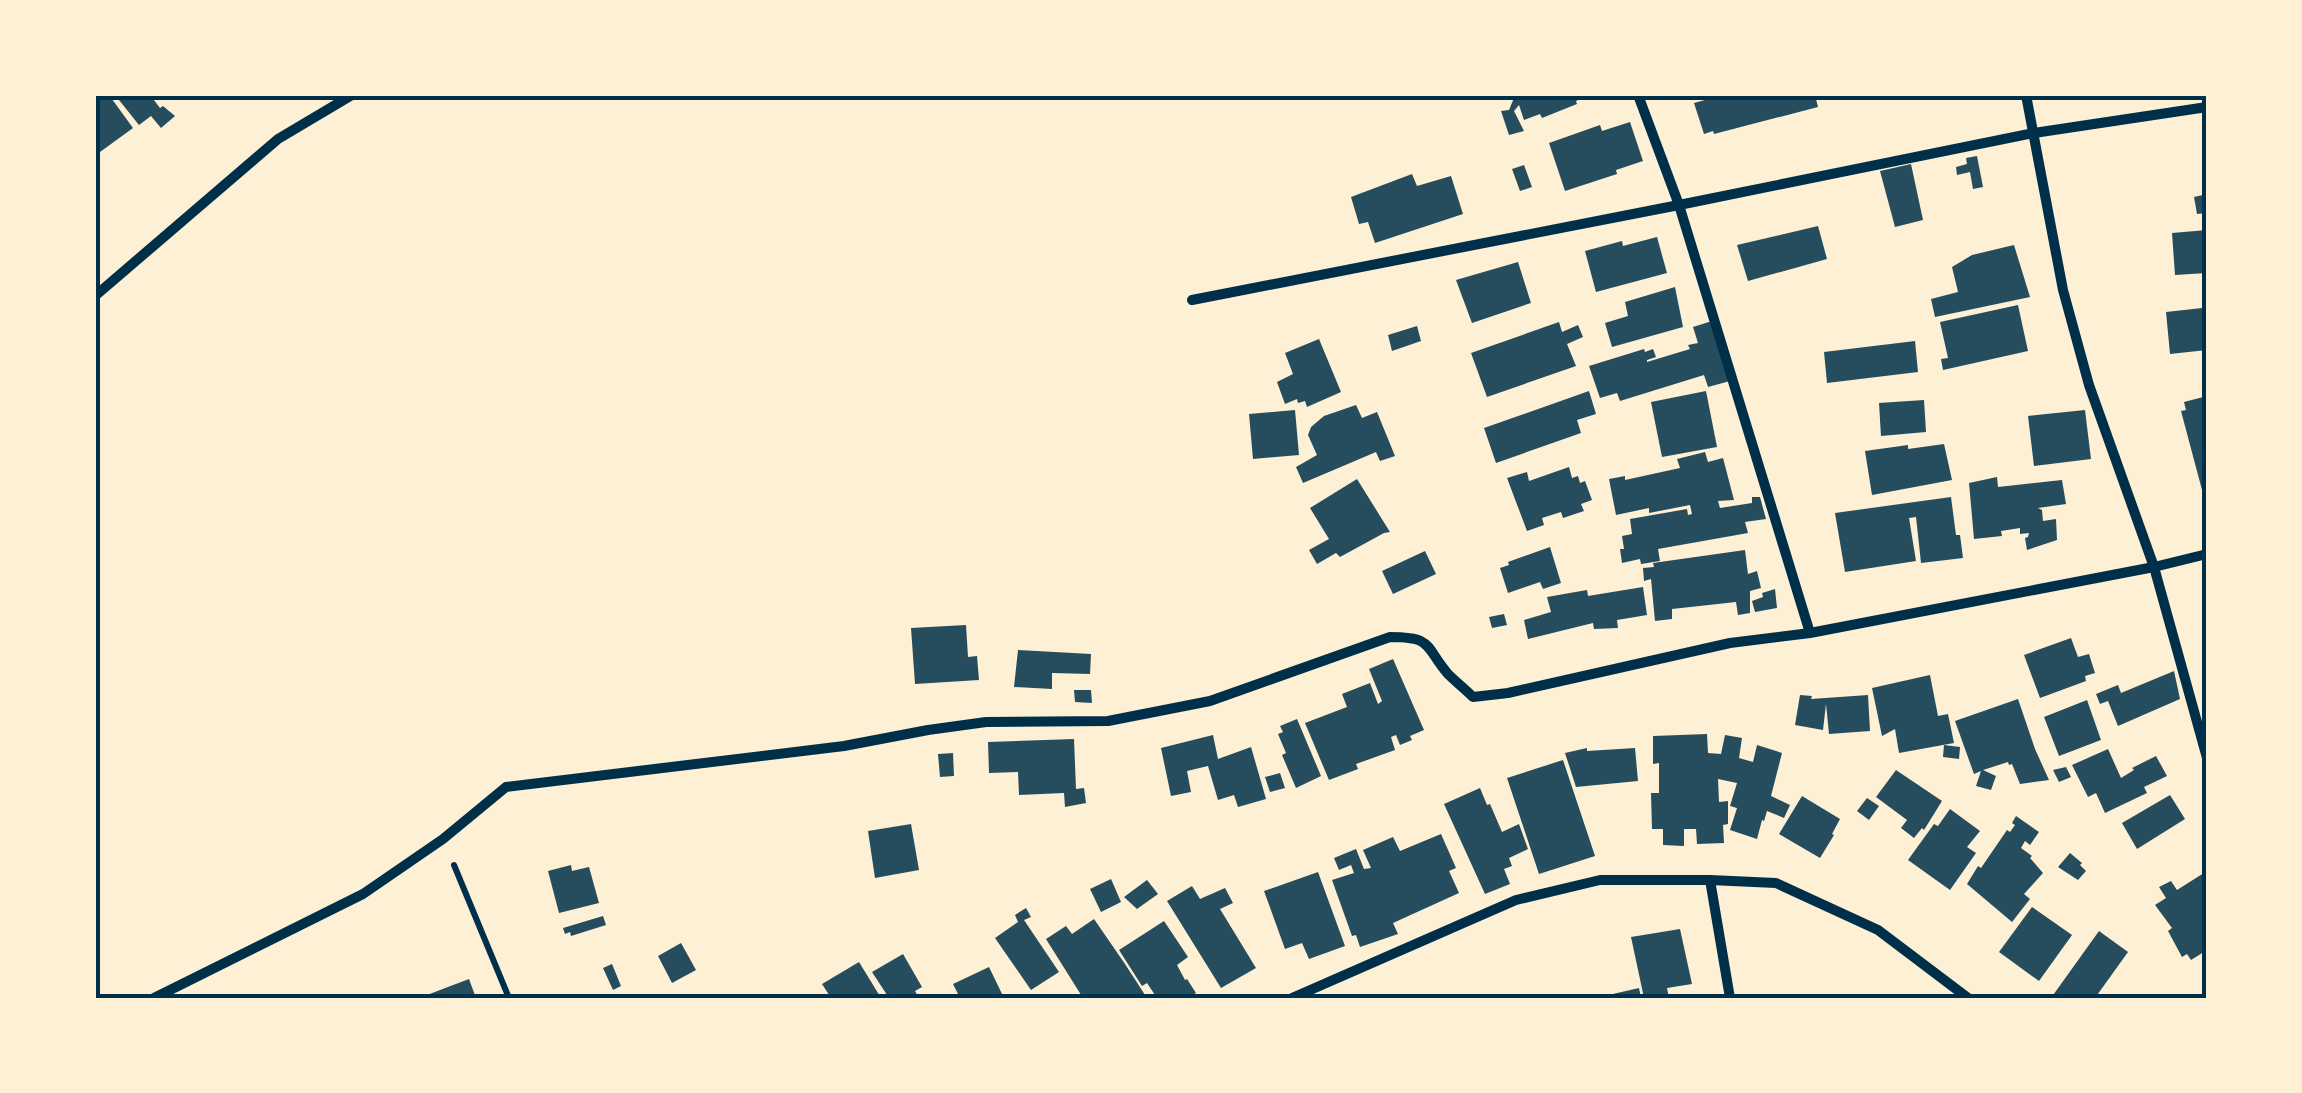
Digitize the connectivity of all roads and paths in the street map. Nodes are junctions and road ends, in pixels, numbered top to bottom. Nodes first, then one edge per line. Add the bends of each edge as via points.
1 (352, 95) edge
2 (1638, 95) edge
3 (2026, 95) edge
4 (2207, 107) edge
5 (2034, 132) junction
6 (1679, 205) junction
7 (95, 296) edge
8 (1192, 300) dead end
9 (2207, 554) edge
10 (2154, 567) junction
11 (1810, 633) junction
12 (2207, 758) edge
13 (443, 839) junction
14 (1710, 880) junction
15 (154, 998) edge
16 (508, 998) edge
17 (1292, 998) edge
18 (1730, 998) edge
19 (1968, 998) edge

1 - 7 street via 278,140
2 - 6 street
3 - 5 street
4 - 5 street
5 - 6 street
5 - 10 street via 2062,290
6 - 8 street
6 - 11 street
9 - 10 street
10 - 11 street
10 - 12 street
11 - 13 street via 1730,643 1473,697 1428,643 1390,637 1210,701 1108,721 986,722 506,787
13 - 15 street via 363,894
13 - 16 path
14 - 17 street via 1600,880 1516,900
14 - 18 street
14 - 19 street via 1776,883 1878,930

